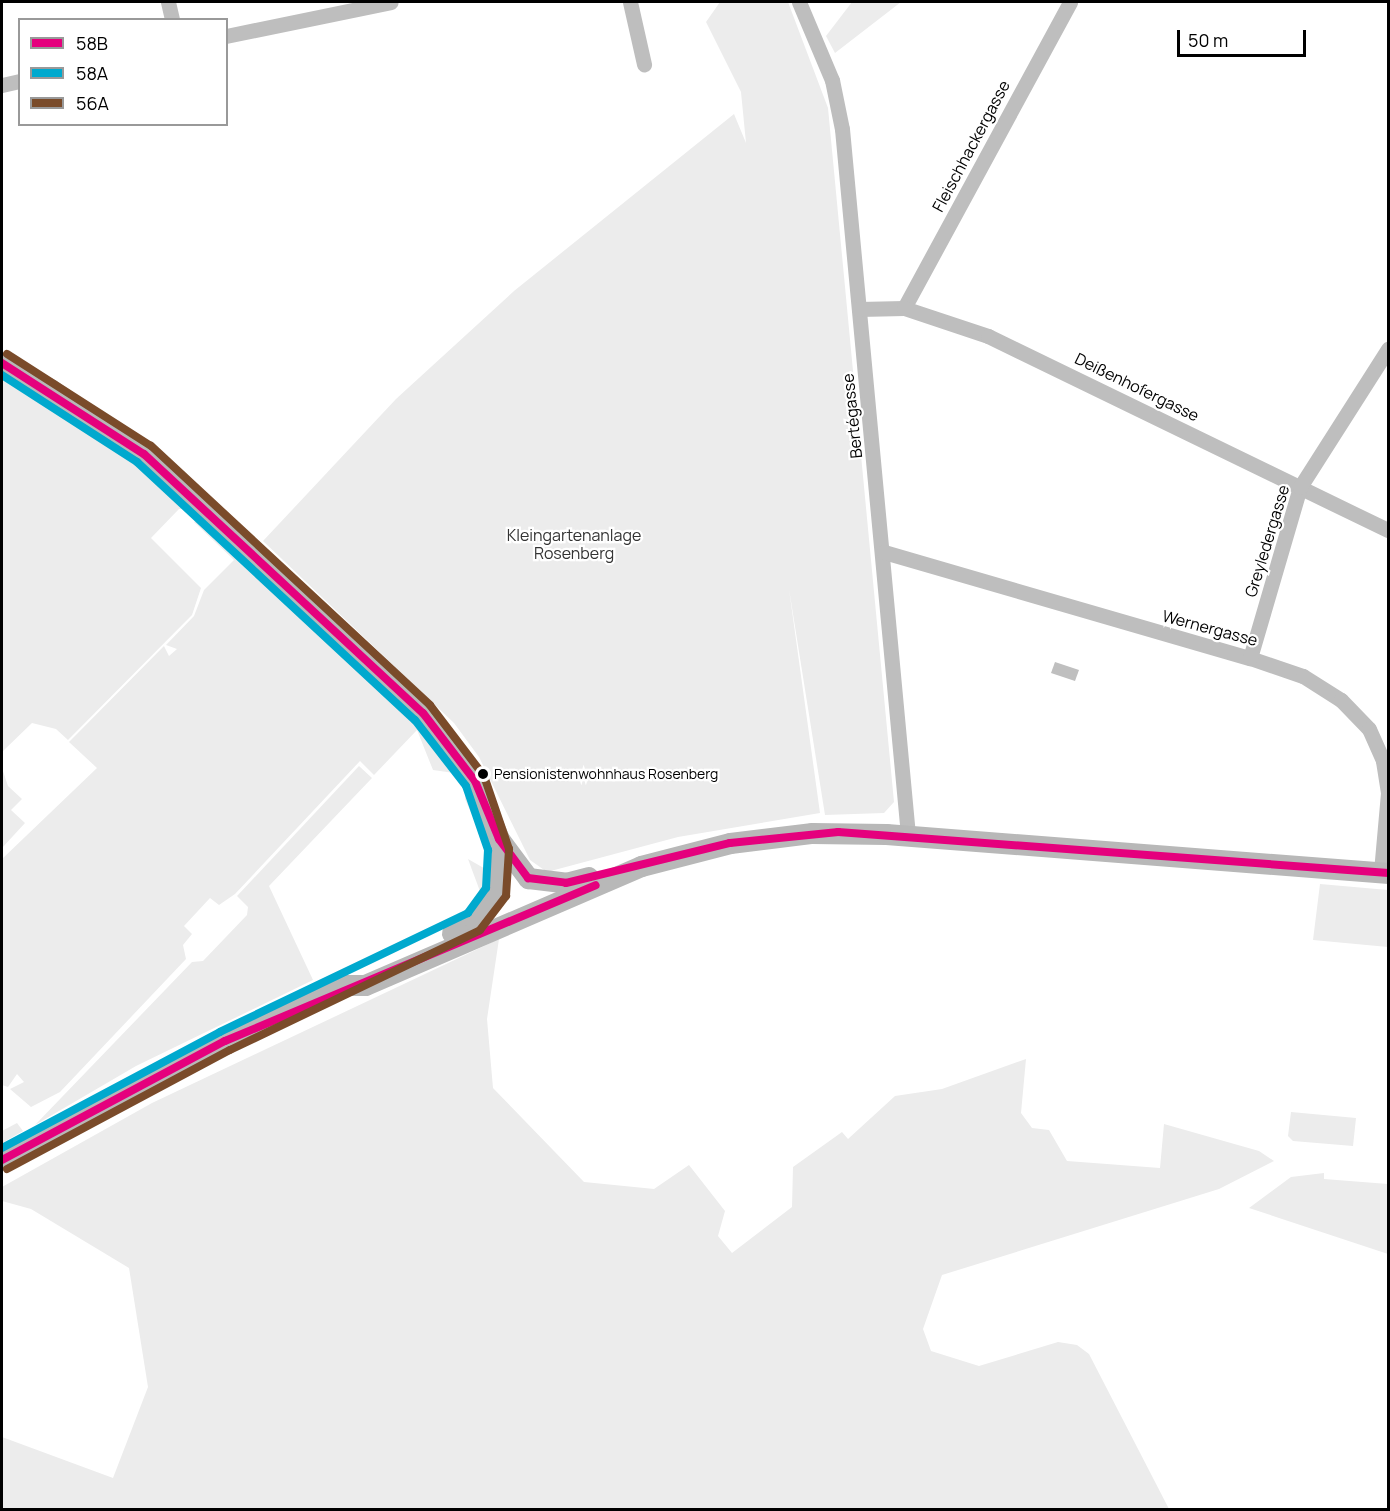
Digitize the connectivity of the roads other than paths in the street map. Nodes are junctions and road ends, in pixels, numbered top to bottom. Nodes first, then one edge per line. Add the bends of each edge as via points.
1 (168, 2) edge
2 (391, 2) edge
3 (630, 2) edge
4 (799, 2) edge
5 (1070, 2) edge
6 (349, 6) edge
7 (172, 18) edge
8 (228, 36) edge
9 (644, 64) dead end
10 (18, 81) edge
11 (2, 85) edge
12 (904, 308) junction
13 (860, 309) junction
14 (1389, 349) edge
15 (2, 363) edge
16 (1300, 487) junction
17 (1389, 530) edge
18 (884, 552) junction
19 (1250, 658) junction
20 (908, 835) junction
21 (499, 839) junction
22 (641, 866) junction
23 (1385, 873) edge
24 (347, 985) junction
25 (2, 1160) edge

1 - 7 street
2 - 6 street
3 - 9 street
4 - 13 street, Bertégasse via 834,90
5 - 12 street, Fleischhackergasse
6 - 8 street
10 - 11 street
12 - 13 street, Deißenhofergasse
12 - 16 street, Deißenhofergasse via 988,336
13 - 18 street, Bertégasse
14 - 16 street, Greyledergasse
15 - 21 main road via 50,389 144,454 423,713 475,781
16 - 17 street, Deißenhofergasse
16 - 19 street, Greyledergasse
18 - 19 street, Wernergasse
18 - 20 street, Bertégasse
19 - 23 street, Wernergasse via 1303,676 1341,700 1369,729 1388,793
20 - 22 main road via 838,832 753,840
20 - 23 main road
21 - 22 main road via 528,878 543,883
21 - 24 main road via 496,892 475,921
22 - 24 main road via 365,985
24 - 25 main road via 225,1041

